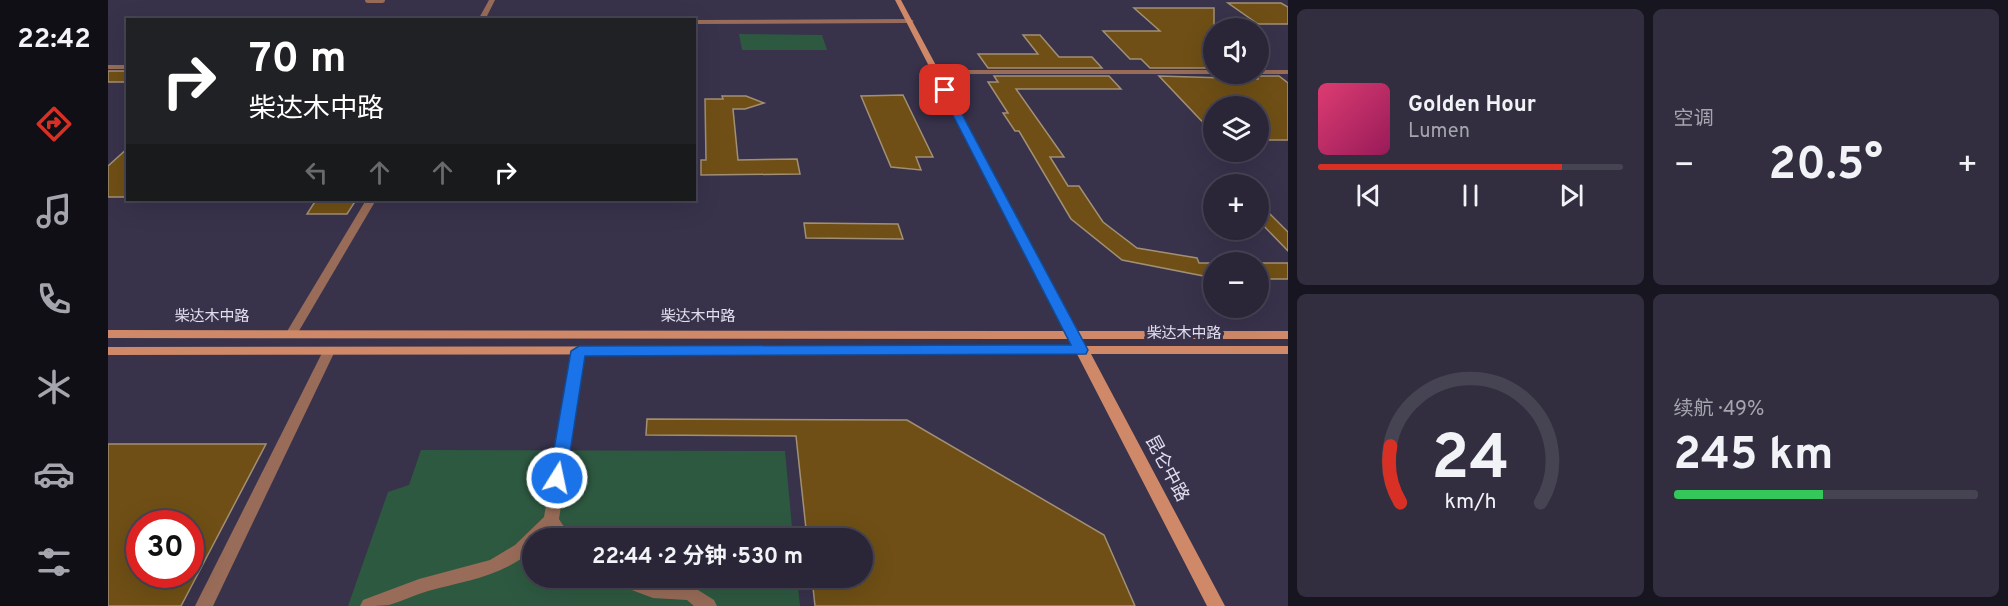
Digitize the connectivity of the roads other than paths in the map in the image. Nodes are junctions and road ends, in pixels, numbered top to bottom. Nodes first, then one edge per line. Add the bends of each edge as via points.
1 (368, 0) edge
2 (382, 0) edge
3 (492, 0) edge
4 (898, 0) edge
5 (482, 18) edge
6 (910, 21) junction
7 (696, 22) edge
8 (108, 67) edge
9 (126, 67) edge
10 (935, 72) junction
11 (1203, 72) edge
12 (1269, 72) edge
13 (1288, 72) edge
14 (370, 201) edge
15 (292, 333) junction
16 (108, 334) edge
17 (1073, 334) junction
18 (1288, 335) edge
19 (1081, 350) junction
20 (1288, 350) edge
21 (108, 351) edge
22 (329, 351) junction
23 (579, 351) junction
24 (551, 520) junction
25 (543, 528) edge
26 (556, 528) edge
27 (522, 551) edge
28 (647, 588) edge
29 (204, 606) edge
30 (369, 606) edge
31 (708, 606) edge
32 (1216, 606) edge

1 - 2 lane
3 - 5 street
4 - 6 main road, 昆仑中路
6 - 7 street
6 - 10 main road, 昆仑中路
8 - 9 street
10 - 11 street
10 - 17 main road, 昆仑中路
12 - 13 street
14 - 15 street
15 - 16 main road, 柴达木中路
15 - 17 main road, 柴达木中路
17 - 18 main road, 柴达木中路
17 - 19 main road, 昆仑中路
19 - 20 main road, 柴达木中路
19 - 23 main road, 柴达木中路
19 - 32 main road, 昆仑中路
21 - 22 main road, 柴达木中路
22 - 23 main road, 柴达木中路
22 - 29 street
23 - 24 street
24 - 25 street
24 - 26 street
27 - 30 street via 476,574 428,584
28 - 31 street via 690,593

